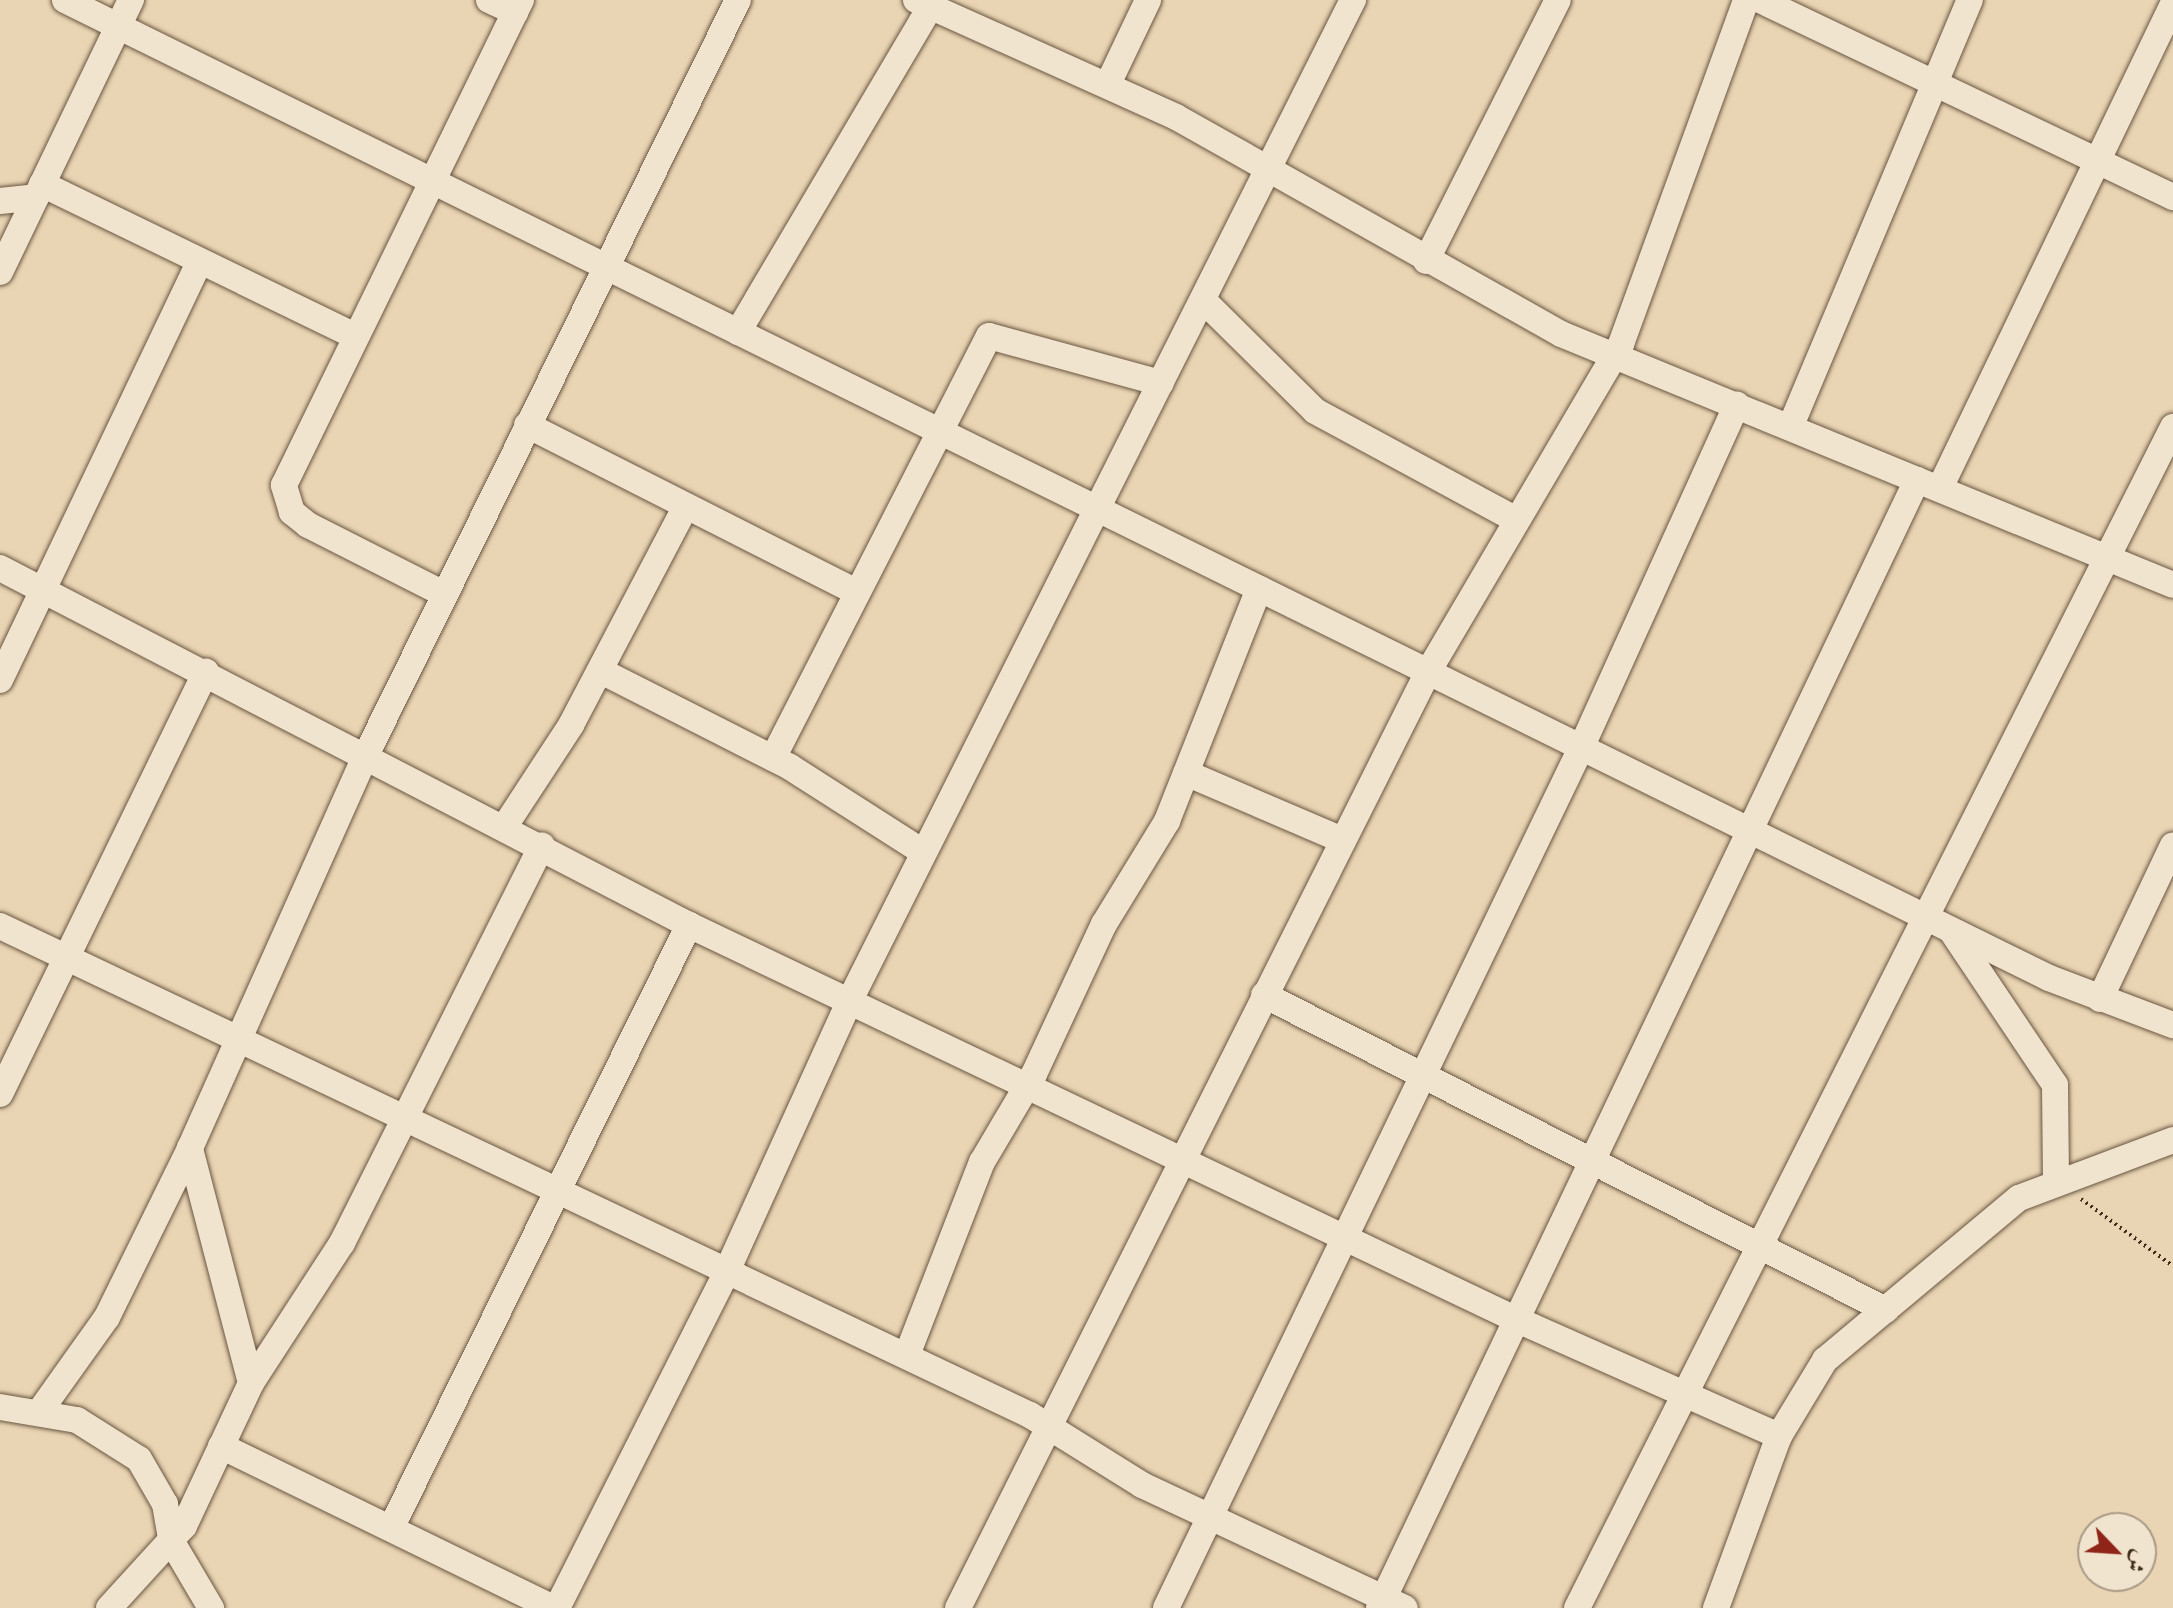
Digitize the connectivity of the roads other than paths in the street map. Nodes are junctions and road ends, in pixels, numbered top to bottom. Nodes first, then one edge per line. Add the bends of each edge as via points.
1 (65, 0) edge
2 (131, 0) edge
3 (489, 0) edge
4 (738, 0) edge
5 (1148, 0) edge
6 (1353, 0) edge
7 (1558, 0) edge
8 (1746, 0) edge
9 (1760, 0) edge
10 (1970, 0) edge
11 (926, 2) edge
12 (2173, 4) edge
13 (518, 6) edge
14 (118, 26) junction
15 (1932, 80) junction
16 (1108, 84) junction
17 (2097, 162) junction
18 (1270, 170) junction
19 (432, 181) junction
20 (39, 190) junction
21 (2173, 197) edge
22 (0, 201) edge
23 (200, 261) junction
24 (1426, 261) junction
25 (605, 265) junction
26 (0, 272) edge
27 (1204, 301) junction
28 (738, 332) junction
29 (355, 336) junction
30 (1614, 359) junction
31 (1161, 383) junction
32 (1737, 404) junction
33 (1792, 423) junction
34 (527, 425) junction
35 (2173, 427) edge
36 (940, 430) junction
37 (1929, 484) junction
38 (686, 506) junction
39 (1099, 510) junction
40 (1513, 518) junction
41 (2111, 558) junction
42 (0, 568) edge
43 (2173, 585) edge
44 (1259, 589) junction
45 (43, 590) junction
46 (856, 592) junction
47 (444, 594) junction
48 (601, 671) junction
49 (206, 672) junction
50 (1428, 672) junction
51 (0, 680) edge
52 (1582, 746) junction
53 (367, 753) junction
54 (773, 758) junction
55 (1186, 773) junction
56 (505, 826) junction
57 (1750, 830) junction
58 (1342, 840) junction
59 (2173, 845) edge
60 (542, 846) junction
61 (923, 852) junction
62 (1926, 917) junction
63 (689, 925) junction
64 (0, 926) edge
65 (1951, 930) junction
66 (66, 958) junction
67 (1264, 995) junction
68 (2100, 999) junction
69 (849, 1002) junction
70 (2173, 1025) edge
71 (235, 1038) junction
72 (1422, 1075) junction
73 (1027, 1086) junction
74 (0, 1094) edge
75 (406, 1119) junction
76 (2173, 1140) edge
77 (190, 1148) junction
78 (1181, 1158) junction
79 (1587, 1159) junction
80 (2056, 1180) junction
81 (558, 1190) junction
82 (1346, 1236) junction
83 (1759, 1246) junction
84 (727, 1271) junction
85 (1886, 1310) junction
86 (1515, 1319) junction
87 (907, 1355) junction
88 (251, 1383) junction
89 (1684, 1393) junction
90 (0, 1407) edge
91 (40, 1411) junction
92 (1050, 1425) junction
93 (1779, 1436) junction
94 (221, 1446) junction
95 (1208, 1514) junction
96 (391, 1528) junction
97 (172, 1542) junction
98 (1389, 1604) edge
99 (109, 1608) edge
100 (211, 1608) edge
101 (555, 1608) edge
102 (958, 1608) edge
103 (1166, 1608) edge
104 (1577, 1608) edge
105 (1716, 1608) edge

1 - 14 street
2 - 14 street
3 - 13 street
4 - 25 street
5 - 16 street
6 - 18 street
7 - 24 street
8 - 30 street
9 - 15 street
10 - 15 street
11 - 16 street
11 - 28 street
12 - 17 street
13 - 19 street
14 - 19 street
14 - 20 street
15 - 17 street
15 - 33 street
16 - 18 street
17 - 21 street
17 - 37 street
18 - 24 street
18 - 27 street
19 - 25 street
19 - 29 street
20 - 22 street
20 - 23 street
20 - 26 street
23 - 29 street
23 - 45 street
24 - 30 street
25 - 28 street
25 - 34 street
27 - 31 street
27 - 40 street via 1315,411
28 - 36 street
29 - 47 street via 289,466 286,502 308,525
30 - 32 street
30 - 40 street
31 - 36 street via 991,335 958,408
31 - 39 street
32 - 33 street
32 - 52 street
33 - 37 street
34 - 38 street
34 - 47 street
35 - 41 street
36 - 39 street
36 - 46 street
37 - 41 street
37 - 57 street
38 - 46 street
38 - 48 street
39 - 44 street
39 - 61 street
40 - 50 street
41 - 43 street
41 - 62 street
42 - 45 street
44 - 50 street
44 - 55 street
45 - 49 street
45 - 51 street
46 - 54 street
47 - 53 street
48 - 54 street
48 - 56 street
49 - 53 street
49 - 66 street
50 - 52 street
50 - 58 street
52 - 57 street
52 - 72 street
53 - 56 street
53 - 71 street
54 - 61 street
55 - 58 street
55 - 73 street via 1167,821 1086,957
56 - 60 street
57 - 62 street
57 - 79 street
58 - 67 street
59 - 68 street
60 - 63 street
60 - 75 street
61 - 69 street
62 - 65 street
62 - 83 street
63 - 69 street
63 - 81 street
64 - 66 street
65 - 68 street
65 - 80 street via 2055,1085
66 - 71 street
66 - 74 street
67 - 72 street
67 - 78 street
68 - 70 street
69 - 73 street
69 - 84 street
71 - 75 street
71 - 77 street
72 - 79 street
72 - 82 street
73 - 78 street
73 - 87 street via 967,1194
75 - 81 street
75 - 88 street via 328,1267
76 - 80 street
77 - 88 street
77 - 91 street via 107,1317
78 - 82 street
78 - 92 street
79 - 83 street
79 - 86 street
80 - 85 street via 1978,1227
81 - 84 street
81 - 96 street
82 - 86 street
82 - 95 street
83 - 85 street
83 - 89 street
84 - 87 street
84 - 101 street
85 - 93 street via 1825,1360
86 - 89 street
86 - 98 street
87 - 92 street
88 - 94 street
89 - 93 street
89 - 104 street
90 - 91 street
91 - 97 street via 77,1420 139,1459 165,1504
92 - 95 street via 1116,1470
92 - 102 street
93 - 105 street
94 - 96 street
94 - 97 street
95 - 98 street
95 - 103 street
96 - 101 street
97 - 99 street
97 - 100 street

